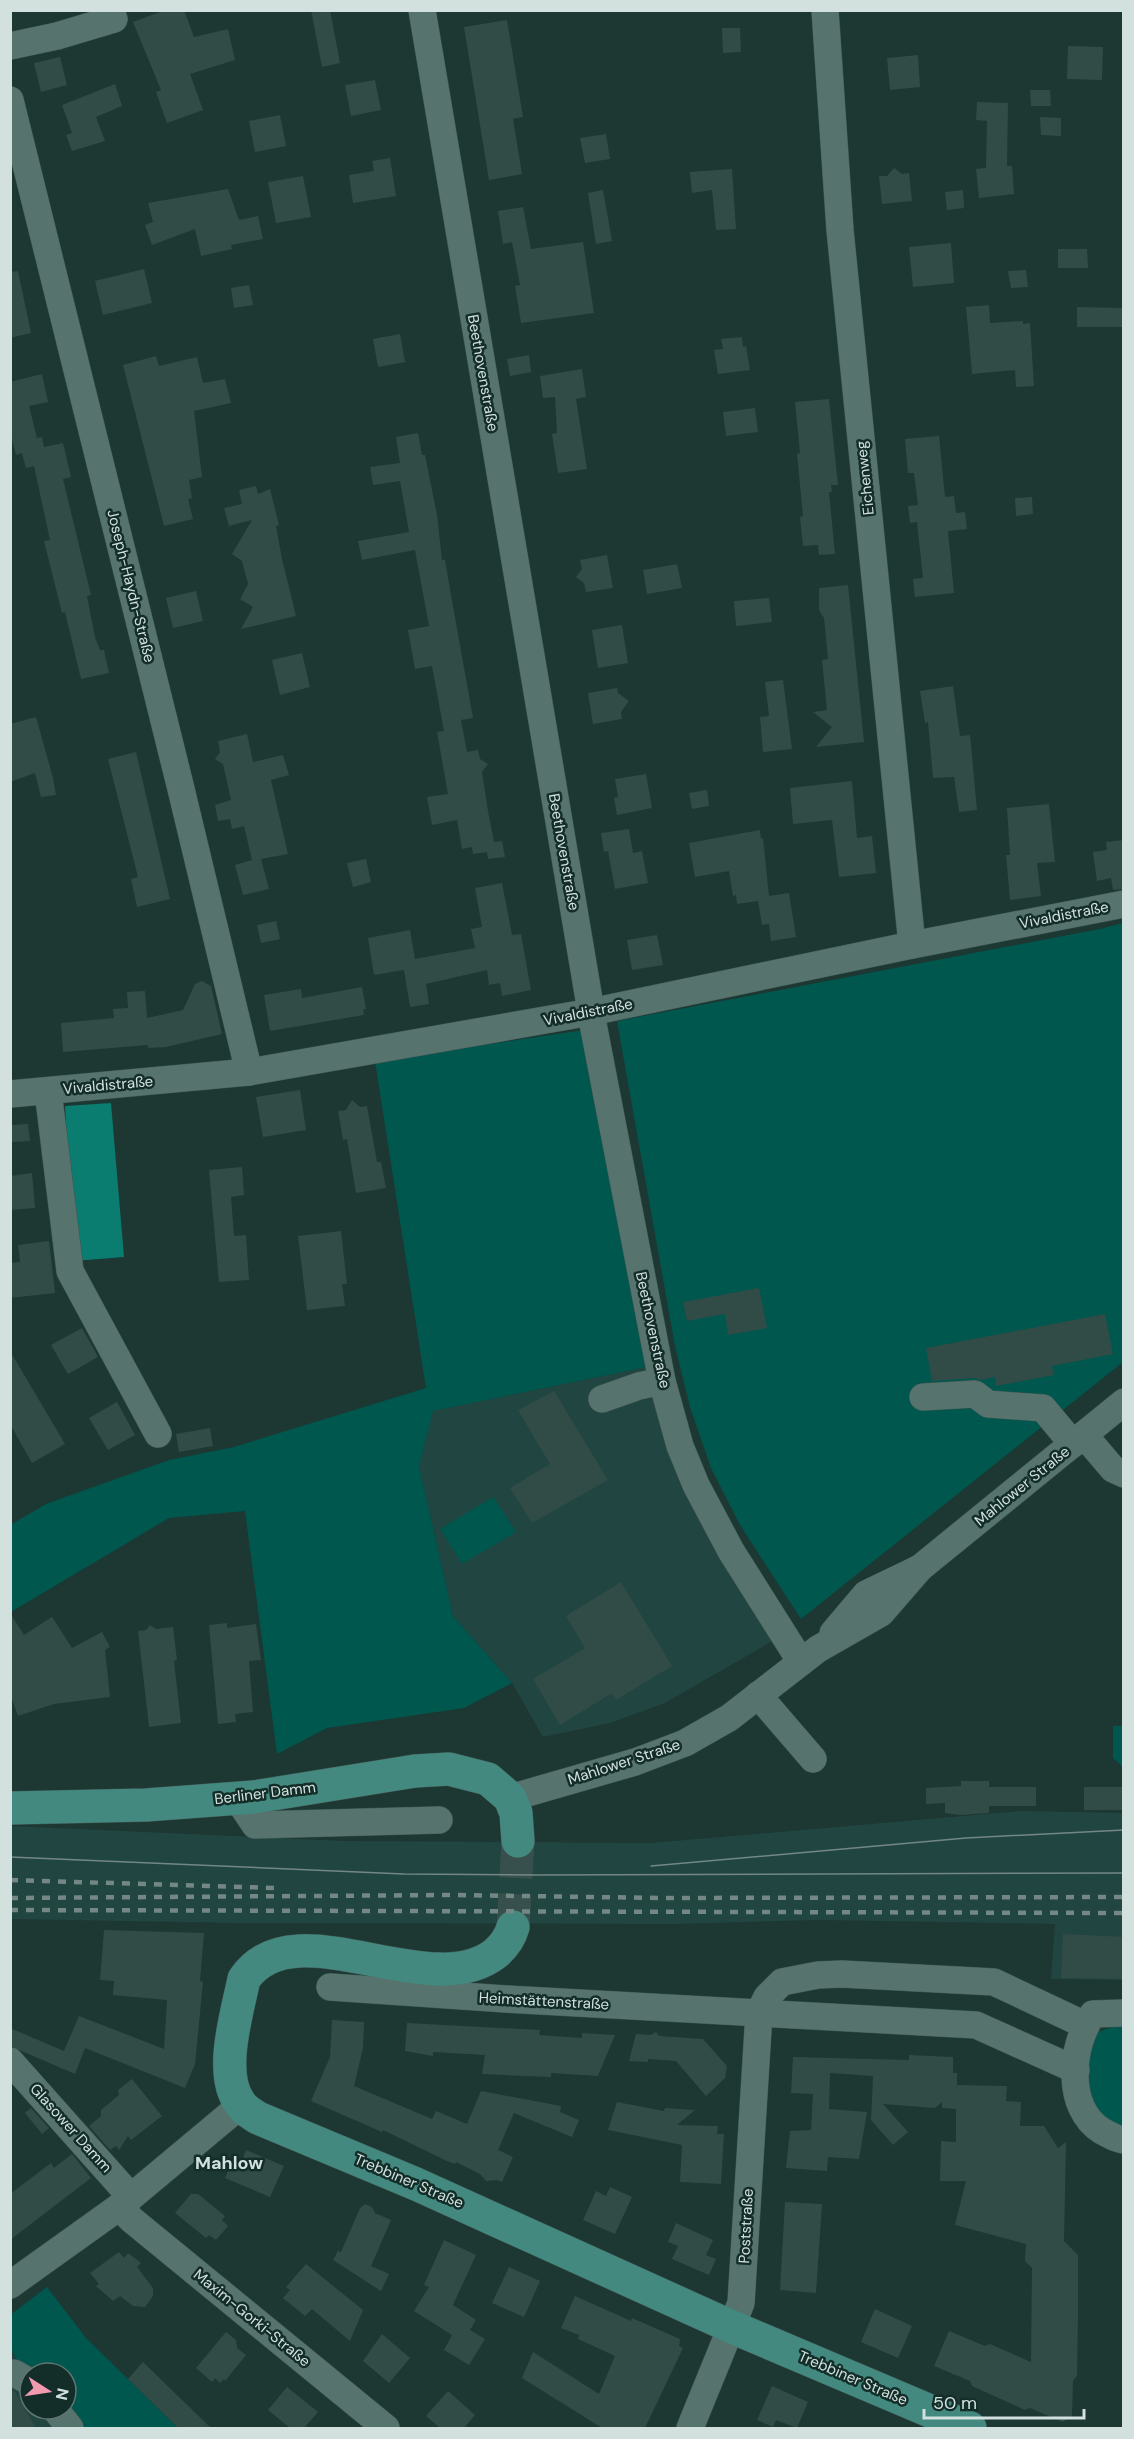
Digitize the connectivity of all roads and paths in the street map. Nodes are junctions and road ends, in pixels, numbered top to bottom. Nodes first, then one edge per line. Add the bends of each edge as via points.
1 (422, 10) edge
2 (825, 10) edge
3 (114, 19) dead end
4 (10, 46) edge
5 (10, 100) edge
6 (1124, 904) edge
7 (912, 945) junction
8 (591, 1012) junction
9 (249, 1072) junction
10 (48, 1091) junction
11 (10, 1094) edge
12 (662, 1381) junction
13 (923, 1397) dead end
14 (602, 1399) dead end
15 (1124, 1402) edge
16 (158, 1434) dead end
17 (1079, 1440) junction
18 (1124, 1474) edge
19 (809, 1656) junction
20 (758, 1695) junction
21 (813, 1759) dead end
22 (237, 1798) junction
23 (510, 1798) junction
24 (10, 1808) edge
25 (439, 1820) dead end
26 (518, 1840) tunnel mouth
27 (513, 1927) tunnel mouth
28 (330, 1987) dead end
29 (759, 2013) junction
30 (1124, 2013) edge
31 (1085, 2025) junction
32 (10, 2061) edge
33 (1076, 2070) junction
34 (241, 2105) junction
35 (1124, 2140) edge
36 (125, 2202) junction
37 (10, 2285) edge
38 (732, 2326) junction
39 (386, 2428) edge
40 (690, 2428) edge
41 (970, 2428) edge

1 - 8 street, Beethovenstraße
2 - 7 street, Eichenweg via 840,230
3 - 4 street
5 - 9 street, Joseph-Haydn-Straße
6 - 7 street, Vivaldistraße
7 - 8 street, Vivaldistraße
8 - 9 street, Vivaldistraße
8 - 12 street, Beethovenstraße
9 - 10 street, Vivaldistraße
10 - 11 street, Vivaldistraße
10 - 16 street, Vivaldistraße via 70,1271
12 - 14 street
12 - 19 street, Beethovenstraße via 680,1446 731,1551
13 - 17 street via 975,1394 988,1404 1043,1408
15 - 17 street, Mahlower Straße
17 - 18 street
17 - 19 street, Mahlower Straße via 920,1568 866,1594
19 - 20 street, Mahlower Straße
20 - 21 street
20 - 23 street, Mahlower Straße via 729,1718 685,1743 635,1762
22 - 23 main road, Berliner Damm via 449,1769 488,1779
22 - 24 main road, Berliner Damm
22 - 25 street via 255,1825
23 - 26 main road via 516,1813
27 - 34 main road via 505,1944 489,1958 451,1969 301,1950 270,1956 244,1979 230,2071 232,2088
28 - 29 street, Heimstättenstraße
29 - 31 street via 782,1982 842,1974 994,1982
29 - 33 street, Heimstättenstraße via 976,2025
29 - 38 street, Poststraße via 741,2303
30 - 31 street via 1093,2014
31 - 33 street via 1078,2044
32 - 36 street, Glasower Damm
33 - 35 street via 1078,2102 1091,2124 1115,2139
34 - 36 street
34 - 38 main road, Trebbiner Straße via 258,2118 416,2184
36 - 37 street
36 - 39 street, Maxim-Gorki-Straße via 132,2220
38 - 40 street, Poststraße
38 - 41 main road, Trebbiner Straße

